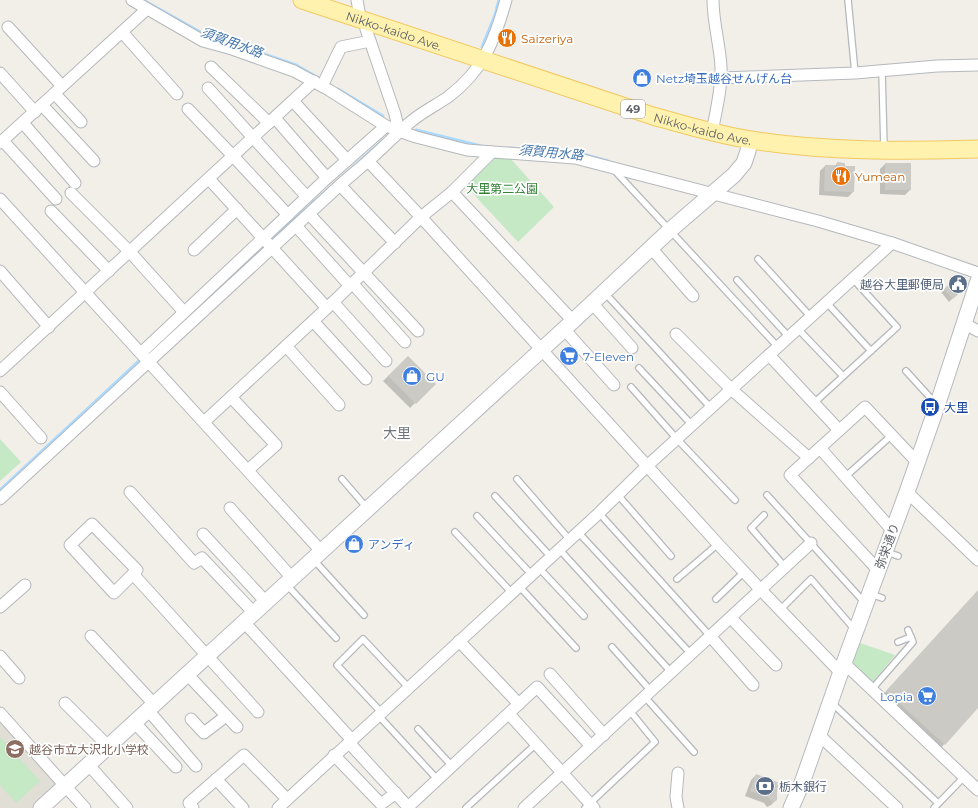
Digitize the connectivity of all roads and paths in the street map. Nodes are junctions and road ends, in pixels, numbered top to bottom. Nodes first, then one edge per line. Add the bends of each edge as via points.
1 (132, 0) edge
2 (302, 0) edge
3 (357, 0) edge
4 (506, 0) edge
5 (713, 0) edge
6 (848, 0) edge
7 (147, 9) junction
8 (363, 20) junction
9 (8, 27) dead end
10 (122, 32) junction
11 (370, 41) junction
12 (484, 60) junction
13 (978, 65) edge
14 (211, 67) dead end
15 (882, 71) junction
16 (0, 73) edge
17 (855, 73) junction
18 (721, 78) junction
19 (318, 84) junction
20 (208, 88) dead end
21 (59, 90) junction
22 (177, 94) dead end
23 (293, 101) junction
24 (38, 108) junction
25 (188, 109) dead end
26 (272, 120) junction
27 (81, 122) dead end
28 (23, 123) junction
29 (386, 126) junction
30 (399, 131) junction
31 (712, 132) junction
32 (253, 137) junction
33 (750, 140) junction
34 (1, 142) edge
35 (978, 149) edge
36 (884, 151) junction
37 (492, 152) junction
38 (233, 156) junction
39 (347, 160) junction
40 (94, 161) dead end
41 (368, 161) junction
42 (612, 167) junction
43 (327, 178) junction
44 (209, 179) junction
45 (340, 185) junction
46 (452, 192) junction
47 (712, 194) junction
48 (307, 197) junction
49 (0, 199) edge
50 (56, 200) dead end
51 (237, 209) junction
52 (51, 211) dead end
53 (309, 214) junction
54 (288, 215) junction
55 (422, 217) junction
56 (296, 226) junction
57 (669, 231) junction
58 (264, 238) junction
59 (395, 243) junction
60 (892, 243) junction
61 (272, 247) junction
62 (651, 248) junction
63 (194, 250) dead end
64 (130, 252) junction
65 (758, 259) dead end
66 (0, 271) edge
67 (109, 271) junction
68 (363, 273) junction
69 (978, 273) edge
70 (853, 279) junction
71 (737, 280) dead end
72 (978, 281) edge
73 (351, 284) junction
74 (86, 292) junction
75 (604, 292) junction
76 (694, 296) dead end
77 (592, 303) junction
78 (827, 303) junction
79 (330, 305) junction
80 (184, 312) junction
81 (811, 317) junction
82 (313, 321) junction
83 (569, 325) junction
84 (49, 327) junction
85 (971, 327) edge
86 (798, 329) junction
87 (418, 331) dead end
88 (676, 334) dead end
89 (789, 337) junction
90 (405, 342) dead end
91 (286, 346) junction
92 (632, 348) dead end
93 (542, 350) junction
94 (774, 351) junction
95 (871, 351) junction
96 (141, 353) junction
97 (148, 361) junction
98 (386, 361) dead end
99 (639, 368) dead end
100 (0, 371) edge
101 (906, 371) dead end
102 (843, 376) junction
103 (366, 379) dead end
104 (614, 385) dead end
105 (631, 387) dead end
106 (731, 390) junction
107 (0, 392) edge
108 (231, 397) junction
109 (814, 403) junction
110 (339, 405) dead end
111 (937, 406) junction
112 (711, 408) junction
113 (204, 422) junction
114 (692, 426) junction
115 (839, 430) junction
116 (892, 435) junction
117 (41, 438) dead end
118 (677, 439) junction
119 (820, 448) junction
120 (809, 458) junction
121 (917, 462) junction
122 (647, 466) junction
123 (248, 470) junction
124 (845, 477) junction
125 (342, 479) dead end
126 (517, 479) dead end
127 (130, 492) dead end
128 (907, 492) junction
129 (618, 495) junction
130 (767, 495) dead end
131 (495, 496) dead end
132 (0, 499) edge
133 (735, 500) dead end
134 (230, 508) dead end
135 (368, 509) junction
136 (598, 513) junction
137 (764, 515) dead end
138 (477, 516) dead end
139 (892, 530) junction
140 (455, 532) dead end
141 (203, 534) dead end
142 (574, 536) junction
143 (811, 543) junction
144 (718, 544) junction
145 (555, 553) junction
146 (317, 555) junction
147 (671, 556) dead end
148 (978, 560) edge
149 (785, 568) junction
150 (878, 570) junction
151 (535, 572) junction
152 (744, 572) junction
153 (133, 574) junction
154 (677, 579) dead end
155 (289, 581) junction
156 (25, 585) dead end
157 (515, 590) junction
158 (761, 590) junction
159 (872, 598) junction
160 (716, 599) dead end
161 (266, 602) junction
162 (0, 607) edge
163 (780, 610) junction
164 (364, 615) dead end
165 (584, 616) dead end
166 (249, 617) junction
167 (731, 618) junction
168 (856, 630) junction
169 (908, 630) dead end
170 (91, 636) dead end
171 (711, 637) junction
172 (911, 637) junction
173 (336, 638) dead end
174 (459, 640) junction
175 (898, 642) dead end
176 (576, 648) dead end
177 (612, 648) dead end
178 (692, 654) junction
179 (0, 656) edge
180 (206, 656) junction
181 (776, 665) dead end
182 (842, 667) junction
183 (672, 673) junction
184 (187, 674) junction
185 (550, 674) dead end
186 (19, 678) dead end
187 (753, 685) dead end
188 (408, 687) junction
189 (872, 689) junction
190 (648, 694) junction
191 (830, 702) junction
192 (65, 703) dead end
193 (519, 704) junction
194 (151, 707) junction
195 (630, 711) junction
196 (258, 712) dead end
197 (0, 713) edge
198 (379, 714) junction
199 (509, 714) junction
200 (226, 716) junction
201 (191, 718) dead end
202 (134, 722) junction
203 (236, 727) dead end
204 (418, 729) dead end
205 (604, 735) junction
206 (819, 735) junction
207 (351, 739) junction
208 (536, 744) junction
209 (108, 746) junction
210 (591, 746) junction
211 (694, 752) dead end
212 (334, 755) junction
213 (88, 764) junction
214 (196, 766) dead end
215 (452, 766) junction
216 (176, 767) dead end
217 (562, 773) junction
218 (678, 773) dead end
219 (964, 777) junction
220 (216, 779) junction
221 (438, 780) junction
222 (65, 785) junction
223 (978, 790) edge
224 (396, 793) junction
225 (287, 799) junction
226 (590, 806) edge
227 (936, 806) edge
228 (409, 807) edge
229 (41, 808) edge
230 (85, 808) edge
231 (127, 808) edge
232 (193, 808) edge
233 (242, 808) edge
234 (278, 808) edge
235 (466, 808) edge
236 (524, 808) edge
237 (678, 808) edge
238 (790, 808) edge
239 (897, 808) edge

1 - 7 street
2 - 8 main road, Nikko-kaido Ave. / 49
3 - 8 street
4 - 12 street
5 - 18 street
6 - 17 lane
7 - 10 street
7 - 19 street via 203,41 294,71
8 - 11 street
8 - 12 main road, Nikko-kaido Ave. / 49
9 - 21 street
10 - 21 street
10 - 22 street
11 - 19 street via 341,47
11 - 30 street
12 - 30 street via 466,82
12 - 31 main road, Nikko-kaido Ave. / 49 via 653,116
13 - 15 street
14 - 26 street
15 - 17 street
15 - 36 lane
16 - 24 street
17 - 18 street
18 - 31 street
19 - 23 street
19 - 29 street
20 - 32 street
21 - 24 street
21 - 27 street
23 - 26 street
23 - 39 street
24 - 28 street
24 - 40 street
25 - 38 street
26 - 32 street
26 - 43 street
28 - 34 street
28 - 64 street via 73,188
29 - 30 street
29 - 39 street
30 - 37 street via 467,150
30 - 41 street
31 - 33 main road, Nikko-kaido Ave. / 49
32 - 38 street
32 - 48 street
33 - 36 main road, Nikko-kaido Ave. / 49 via 820,148
33 - 47 street via 744,163
34 - 50 street
35 - 36 main road, Nikko-kaido Ave. / 49
37 - 42 street via 575,158
37 - 46 street
38 - 44 street
38 - 54 street
39 - 43 street
41 - 45 street
41 - 55 street
42 - 47 street
42 - 57 lane
43 - 48 street
44 - 51 street
44 - 64 street
45 - 53 street
45 - 59 street
46 - 55 street
46 - 83 street
47 - 57 street
47 - 60 street
48 - 54 street
49 - 74 street
51 - 58 street
51 - 63 street
52 - 67 street
53 - 56 street
53 - 68 street
54 - 58 street
55 - 59 street
55 - 93 street
56 - 61 street
56 - 73 street
57 - 62 street
57 - 94 lane
58 - 61 street
58 - 80 street
59 - 68 street
60 - 69 street
60 - 70 street
61 - 79 street
61 - 97 street
62 - 75 street
62 - 76 street
64 - 67 street
64 - 80 street
65 - 81 lane
66 - 84 street
67 - 74 street
68 - 73 street
68 - 87 street
70 - 78 street
70 - 95 lane via 897,327
71 - 89 lane
72 - 85 street, 弥栄通り
73 - 79 street
73 - 90 street
74 - 84 street
74 - 96 street
75 - 77 street
75 - 112 lane
77 - 83 street
77 - 92 street
78 - 81 street
78 - 95 lane
79 - 82 street
79 - 98 street
80 - 96 street
81 - 86 street
82 - 91 street
82 - 103 street
83 - 93 street
83 - 104 street
84 - 100 street
85 - 111 street, 弥栄通り
86 - 89 street
86 - 102 lane
88 - 106 street
89 - 94 street
91 - 108 street
91 - 110 street
93 - 122 street
93 - 135 street
94 - 106 street
94 - 109 street
95 - 102 lane
96 - 97 street
97 - 113 street
97 - 132 street
99 - 114 lane
101 - 111 lane
102 - 109 lane
105 - 118 lane
106 - 112 street
106 - 120 street
107 - 117 street
108 - 113 street
108 - 123 street via 276,445
109 - 115 street
111 - 121 street, 弥栄通り
112 - 114 street
113 - 123 street
114 - 118 street
115 - 116 street via 865,407
115 - 119 street
116 - 121 street
116 - 124 lane
118 - 122 street
118 - 133 lane
119 - 120 street
119 - 124 street
120 - 150 street via 790,475
121 - 128 street, 弥栄通り
122 - 129 street
122 - 144 street
123 - 146 street
124 - 139 street
125 - 135 lane
126 - 142 lane
127 - 166 street via 194,562 202,558
128 - 139 street, 弥栄通り
128 - 148 street
129 - 136 street
129 - 147 lane
130 - 143 lane
131 - 145 lane
134 - 155 street
135 - 146 street
136 - 142 street
136 - 171 lane
137 - 149 lane via 751,528
138 - 151 lane
139 - 150 street, 弥栄通り via 891,554
140 - 157 lane
141 - 161 street
142 - 145 street
142 - 178 lane
143 - 149 street
143 - 159 lane
144 - 152 street
144 - 154 lane
145 - 151 street
145 - 183 lane
146 - 155 street
146 - 164 lane
149 - 158 street
150 - 159 street, 弥栄通り
151 - 157 street
151 - 165 lane
152 - 158 street
152 - 160 lane
153 - 153 street via 114,593 70,545 92,524 137,570
153 - 180 street
155 - 161 street
155 - 173 lane
156 - 162 street
157 - 174 street
157 - 176 lane
158 - 163 street
158 - 167 street
159 - 168 street, 弥栄通り
161 - 166 street
163 - 168 lane via 811,579
163 - 182 street
166 - 180 street
166 - 207 street
167 - 171 street
167 - 181 street
168 - 182 street, 弥栄通り
169 - 172 lane
170 - 194 street
171 - 178 street
171 - 187 street
172 - 175 lane
172 - 189 lane via 913,642
174 - 188 street
174 - 193 street
177 - 190 lane
178 - 183 street
179 - 186 street
180 - 184 street
180 - 196 street
182 - 189 street
182 - 191 street, 弥栄通り
183 - 190 street
184 - 194 street
184 - 200 street
185 - 205 street
188 - 198 street
188 - 198 lane via 363,639 336,665
189 - 219 street
190 - 195 street
190 - 211 lane
191 - 206 street, 弥栄通り
191 - 227 lane
192 - 209 street
193 - 199 street
193 - 210 street via 537,687
194 - 202 street
194 - 214 street
195 - 205 street
195 - 226 lane via 655,742
197 - 222 street
198 - 207 street
198 - 221 lane
199 - 208 street
199 - 215 street
200 - 201 street via 204,733
200 - 203 street
202 - 209 street
202 - 216 street
204 - 215 lane
205 - 210 street
206 - 238 street, 弥栄通り
206 - 239 street
207 - 212 street
207 - 224 street via 352,746
208 - 217 street
208 - 235 lane
209 - 213 street
210 - 217 street
212 - 224 street via 381,804
212 - 225 street
213 - 222 street
213 - 231 street
215 - 221 street
217 - 226 street
217 - 236 street
218 - 237 street
219 - 223 street
219 - 227 lane
220 - 225 street via 244,754
220 - 232 street via 189,803
220 - 233 street
221 - 228 street
222 - 229 street
222 - 230 street
224 - 228 street
225 - 234 street

